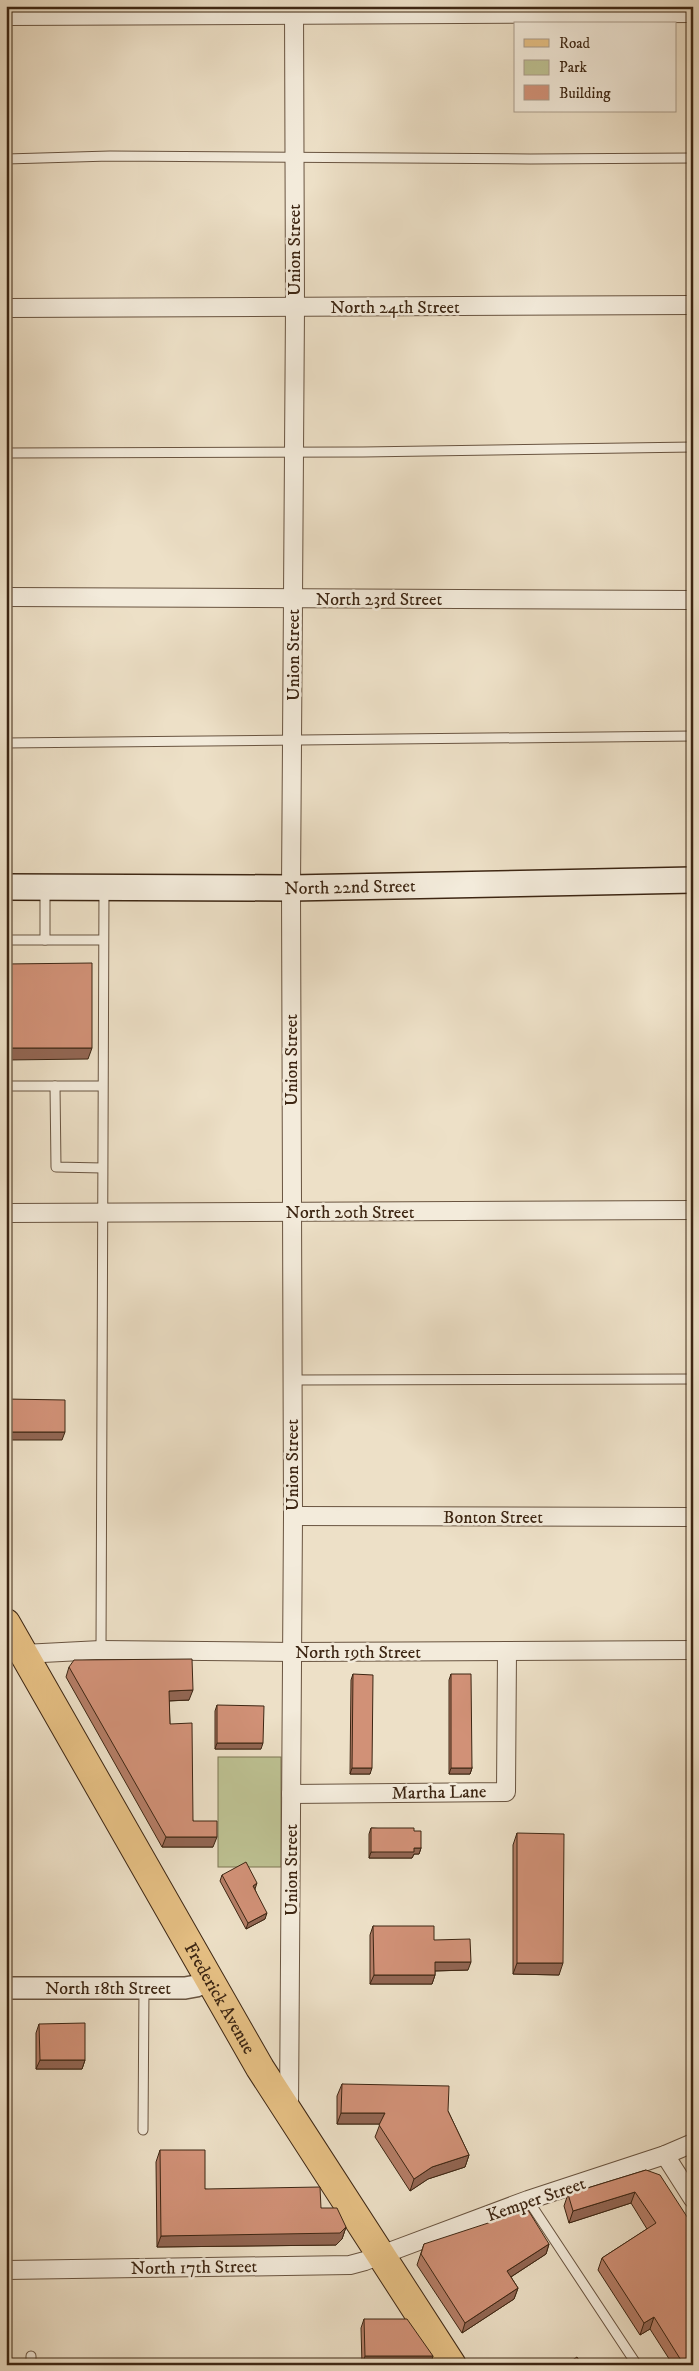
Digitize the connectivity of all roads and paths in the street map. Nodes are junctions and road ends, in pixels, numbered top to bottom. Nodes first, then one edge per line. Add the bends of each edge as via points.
1 (294, 10) edge
2 (693, 13) edge
3 (6, 16) edge
4 (294, 158) junction
5 (693, 158) edge
6 (6, 159) edge
7 (693, 305) edge
8 (6, 308) edge
9 (295, 308) junction
10 (693, 446) edge
11 (294, 452) junction
12 (6, 453) edge
13 (6, 597) edge
14 (293, 599) junction
15 (693, 600) edge
16 (693, 736) edge
17 (292, 740) junction
18 (6, 743) edge
19 (693, 880) edge
20 (6, 887) edge
21 (45, 887) junction
22 (104, 887) junction
23 (291, 888) junction
24 (6, 940) edge
25 (45, 940) junction
26 (103, 940) junction
27 (6, 1086) edge
28 (55, 1086) junction
29 (102, 1086) junction
30 (102, 1168) junction
31 (693, 1210) edge
32 (6, 1213) edge
33 (292, 1213) junction
34 (102, 1214) junction
35 (693, 1379) edge
36 (292, 1380) junction
37 (293, 1516) junction
38 (693, 1517) edge
39 (6, 1623) edge
40 (101, 1650) junction
41 (693, 1650) edge
42 (507, 1651) junction
43 (292, 1652) junction
44 (24, 1654) junction
45 (291, 1794) junction
46 (210, 1978) junction
47 (6, 1988) edge
48 (144, 1988) junction
49 (289, 2114) junction
50 (143, 2130) dead end
51 (693, 2143) edge
52 (665, 2155) junction
53 (693, 2199) edge
54 (528, 2200) junction
55 (379, 2255) junction
56 (6, 2270) edge
57 (452, 2365) edge
58 (636, 2365) edge

1 - 2 street
1 - 3 street
1 - 4 street, Union Street
4 - 5 lane
4 - 6 lane via 110,156
4 - 9 street, Union Street
7 - 9 street, North 24th Street
8 - 9 street, North 24th Street
9 - 11 street, Union Street
10 - 11 lane
11 - 12 lane
11 - 14 street, Union Street
13 - 14 street, North 23rd Street
14 - 15 street, North 23rd Street
14 - 17 street, Union Street
16 - 17 lane
17 - 18 lane
17 - 23 street, Union Street
19 - 23 main road, North 22nd Street
20 - 21 main road, North 22nd Street
21 - 22 main road, North 22nd Street
21 - 25 lane
22 - 23 main road, North 22nd Street
22 - 26 lane
23 - 33 street, Union Street
24 - 25 lane
25 - 26 lane
26 - 29 lane
27 - 28 lane
28 - 29 lane
28 - 30 lane via 56,1167
29 - 30 lane
30 - 34 lane
31 - 33 street, North 20th Street
32 - 34 street, North 20th Street
33 - 34 street, North 20th Street
33 - 36 street, Union Street
34 - 40 lane
35 - 36 lane
36 - 37 street, Union Street
37 - 38 street, Bonton Street
37 - 43 street, Union Street
39 - 44 main road, Frederick Avenue
40 - 43 street, North 19th Street
40 - 44 street, North 19th Street
41 - 42 street, North 19th Street
42 - 43 street, North 19th Street
42 - 45 street, Martha Lane via 506,1792
43 - 45 street, Union Street
44 - 46 main road, Frederick Avenue
45 - 49 street, Union Street
46 - 48 street, North 18th Street via 185,1988
46 - 49 main road, Frederick Avenue
47 - 48 street, North 18th Street
48 - 50 lane
49 - 55 main road, Frederick Avenue
51 - 52 street, Kemper Street
52 - 53 street
52 - 54 street, Kemper Street
54 - 55 street, Kemper Street
54 - 58 lane
55 - 56 street, North 17th Street via 350,2265
55 - 57 main road, Frederick Avenue

